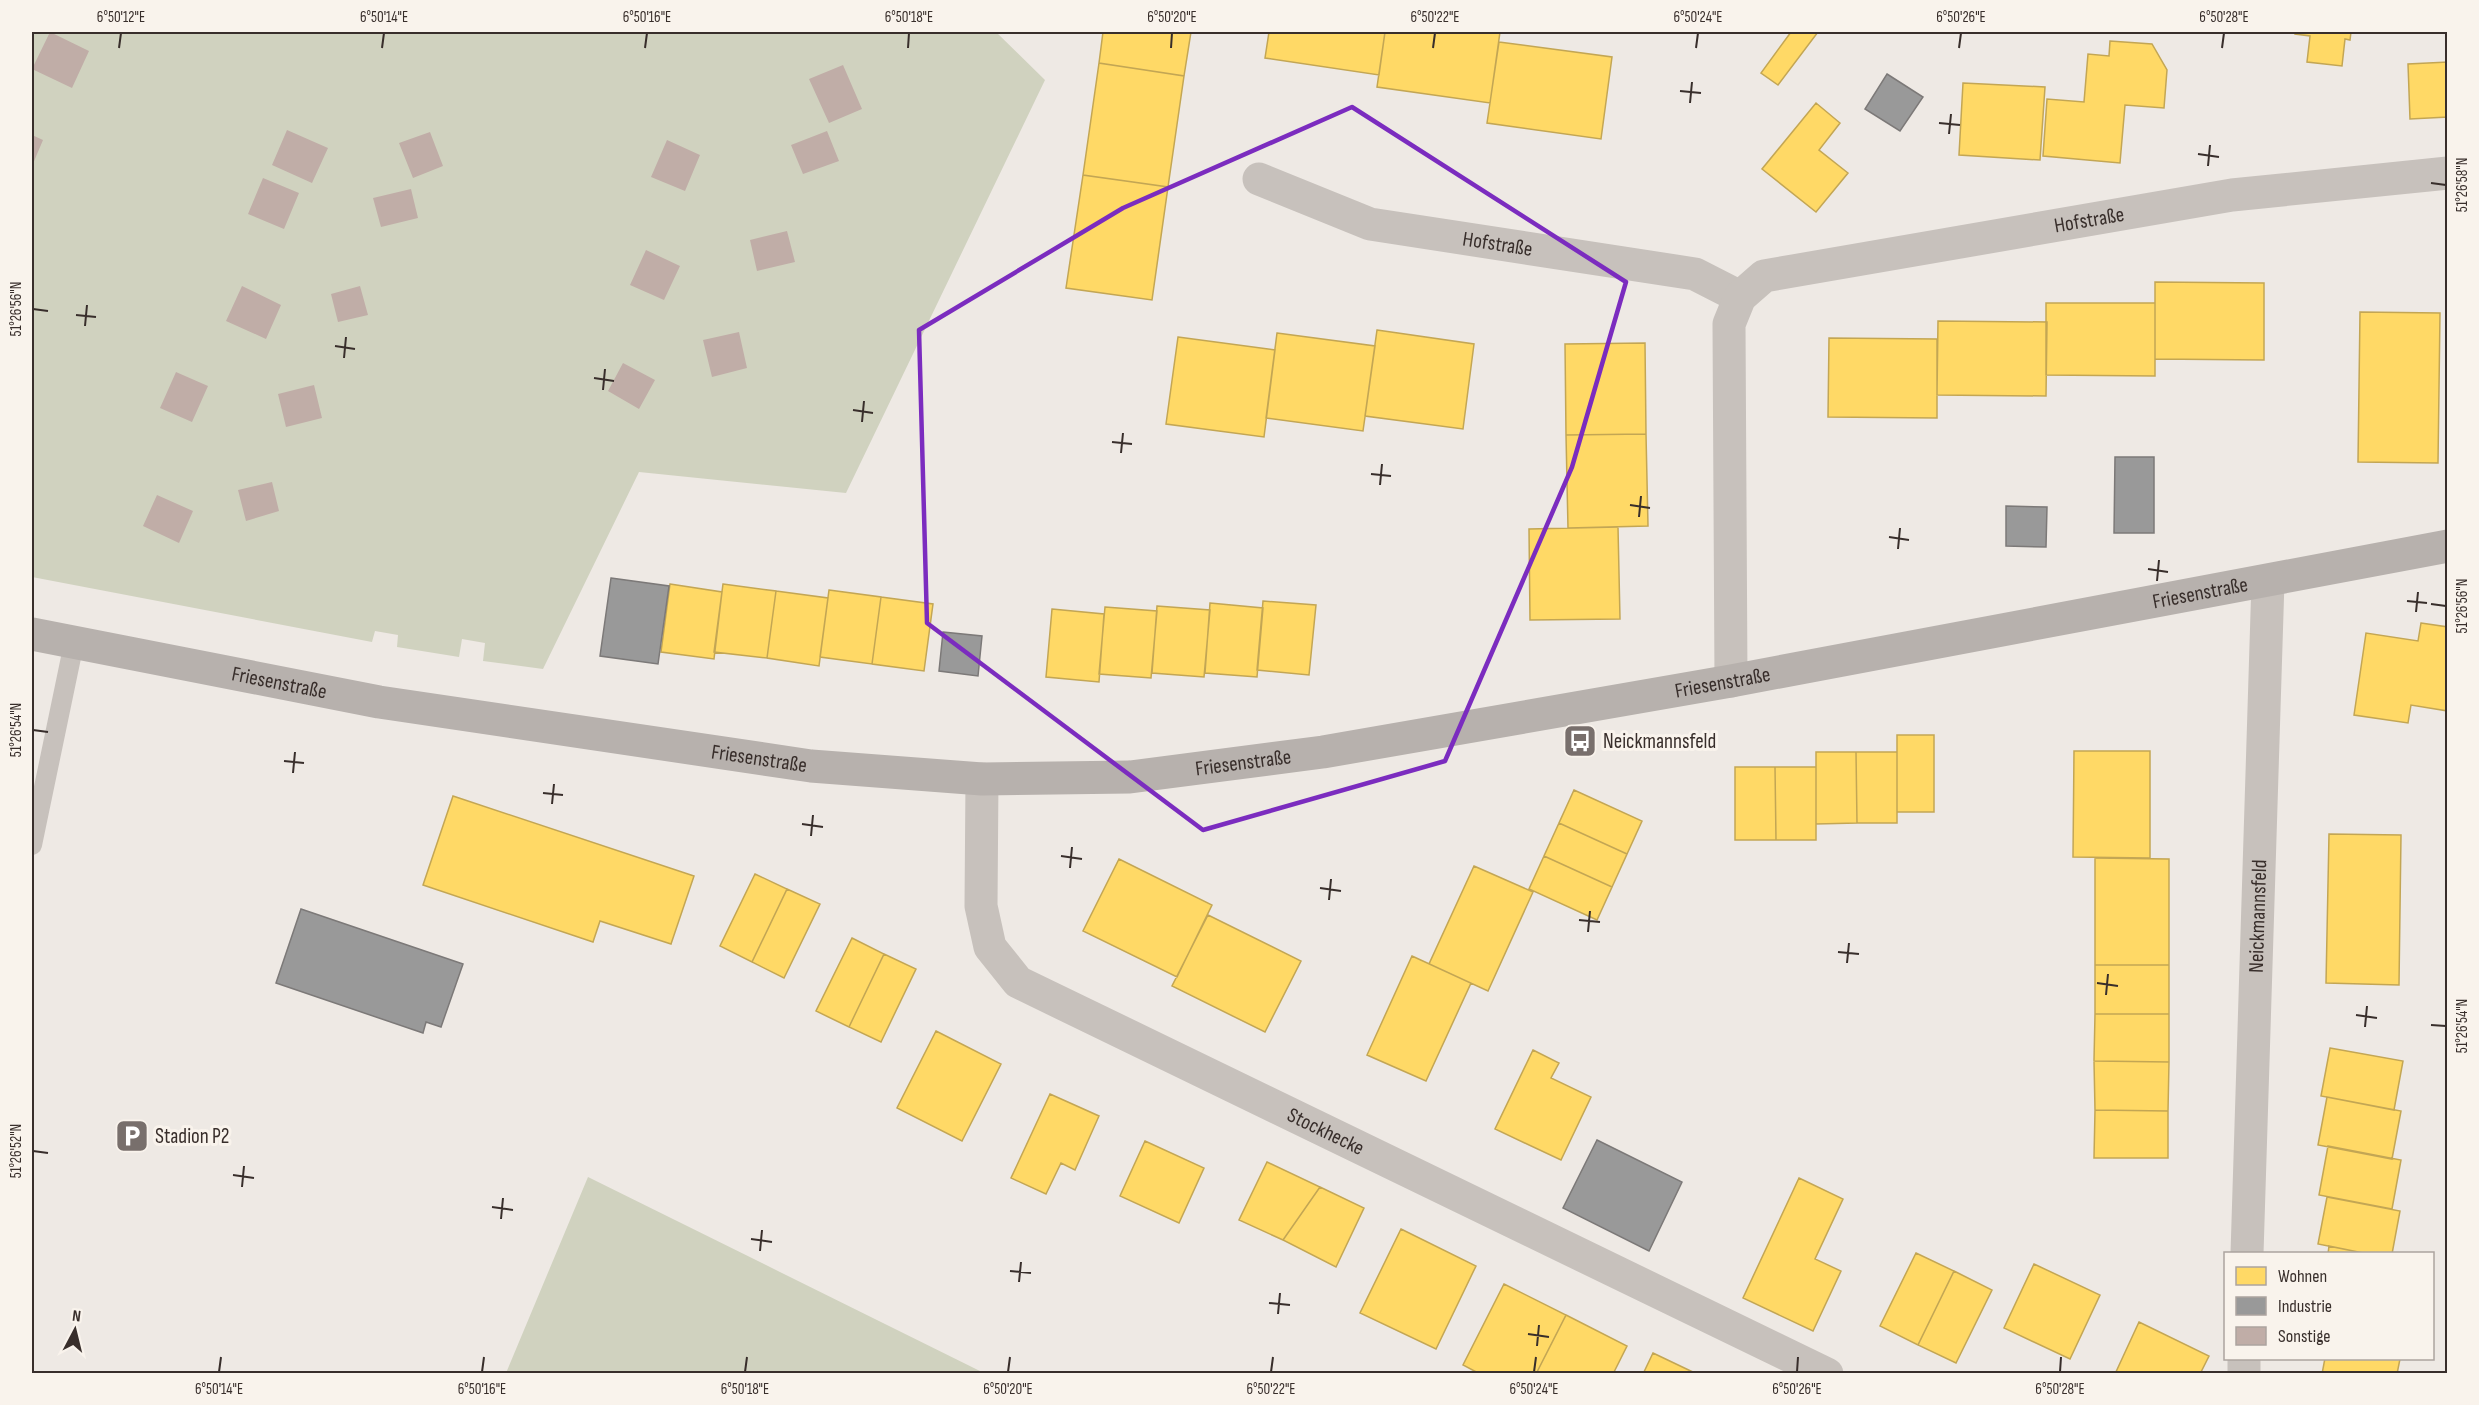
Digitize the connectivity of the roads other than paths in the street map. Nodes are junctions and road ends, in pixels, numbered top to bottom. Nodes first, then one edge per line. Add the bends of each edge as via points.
1 (2448, 173) edge
2 (1258, 180) dead end
3 (1740, 297) junction
4 (2448, 546) edge
5 (2268, 581) junction
6 (32, 634) edge
7 (74, 643) junction
8 (1731, 681) junction
9 (982, 779) junction
10 (32, 845) edge
11 (2247, 1252) edge
12 (1827, 1374) edge

1 - 3 street, Hofstraße via 2232,195 1764,276
2 - 3 street, Hofstraße via 1370,224 1695,274
3 - 8 street, Hofstraße via 1729,324
4 - 5 street, Friesenstraße
5 - 8 street, Friesenstraße
5 - 11 street, Neickmannsfeld
6 - 7 street, Friesenstraße
7 - 9 street, Friesenstraße via 379,702 811,766
7 - 10 lane
8 - 9 street, Friesenstraße via 1312,754 1130,777
9 - 12 street, Stockhecke via 981,906 990,947 1017,982

